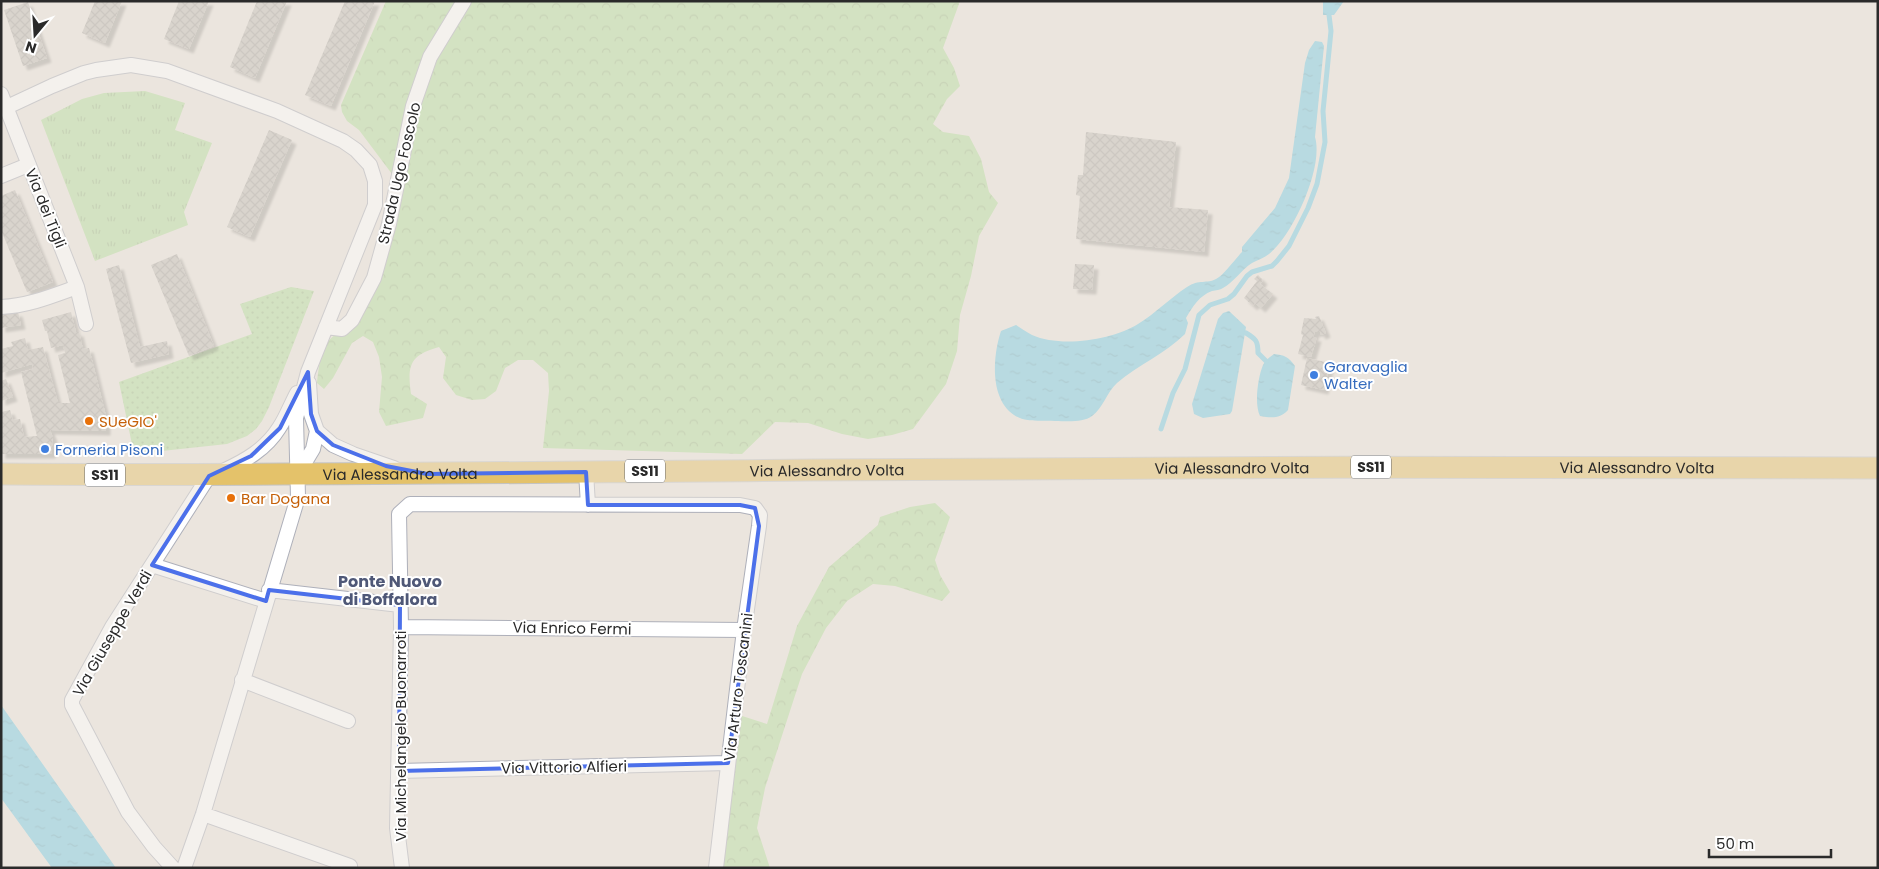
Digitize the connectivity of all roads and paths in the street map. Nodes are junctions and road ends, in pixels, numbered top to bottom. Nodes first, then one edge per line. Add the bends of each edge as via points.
1 (464, 1) edge
2 (1, 94) edge
3 (7, 107) junction
4 (28, 165) junction
5 (1, 176) edge
6 (77, 287) junction
7 (1, 308) edge
8 (86, 324) dead end
9 (326, 327) junction
10 (308, 372) junction
11 (317, 432) junction
12 (1878, 468) edge
13 (586, 472) junction
14 (1, 474) edge
15 (298, 474) junction
16 (427, 474) junction
17 (211, 475) junction
18 (588, 505) junction
19 (755, 508) joint
20 (399, 514) joint
21 (152, 565) junction
22 (267, 595) junction
23 (400, 605) junction
24 (401, 627) junction
25 (744, 630) junction
26 (242, 680) junction
27 (348, 721) dead end
28 (728, 763) junction
29 (399, 771) junction
30 (203, 814) junction
31 (350, 866) dead end
32 (173, 868) edge
33 (184, 868) edge
34 (402, 868) edge
35 (716, 868) edge

1 - 9 street, Strada Ugo Foscolo via 430,58 413,106 389,224 374,278 352,320 342,329
2 - 3 street, Via dei Tigli
3 - 4 street, Via dei Tigli
3 - 9 street via 84,72 131,65 167,71 204,83 343,141 370,165 375,181 375,204
4 - 5 street
4 - 6 street, Via dei Tigli
6 - 7 street via 46,299
6 - 8 street, Via dei Tigli
9 - 10 street
10 - 11 street via 310,414
10 - 15 street via 296,418
10 - 17 street via 280,428 263,447 238,464
11 - 15 street via 313,449
11 - 16 street via 333,445 353,454 386,466
12 - 13 main road, Via Alessandro Volta / SS11 via 1551,466
13 - 16 main road, Via Alessandro Volta / SS11
13 - 18 street
14 - 17 main road, SS11
15 - 16 main road, Via Alessandro Volta / SS11
15 - 17 main road, Via Alessandro Volta / SS11
15 - 22 street via 298,497
17 - 21 street, Via Giuseppe Verdi
18 - 19 street, Via Alessandro Volta via 740,505
18 - 20 street, Via Alessandro Volta via 410,504
19 - 25 street, Via Arturo Toscanini via 760,515
20 - 23 street, Via Michelangelo Buonarroti
21 - 22 street
21 - 32 street, Via Giuseppe Verdi via 98,652 75,693 72,705 128,812
22 - 23 street
22 - 26 street
23 - 24 street, Via Michelangelo Buonarroti
24 - 25 street, Via Enrico Fermi
24 - 29 street, Via Michelangelo Buonarroti
25 - 28 street, Via Arturo Toscanini
26 - 27 street
26 - 30 street
28 - 29 street, Via Vittorio Alfieri
28 - 35 street, Via Arturo Toscanini
29 - 34 street, Via Michelangelo Buonarroti via 398,828
30 - 31 street
30 - 33 street

